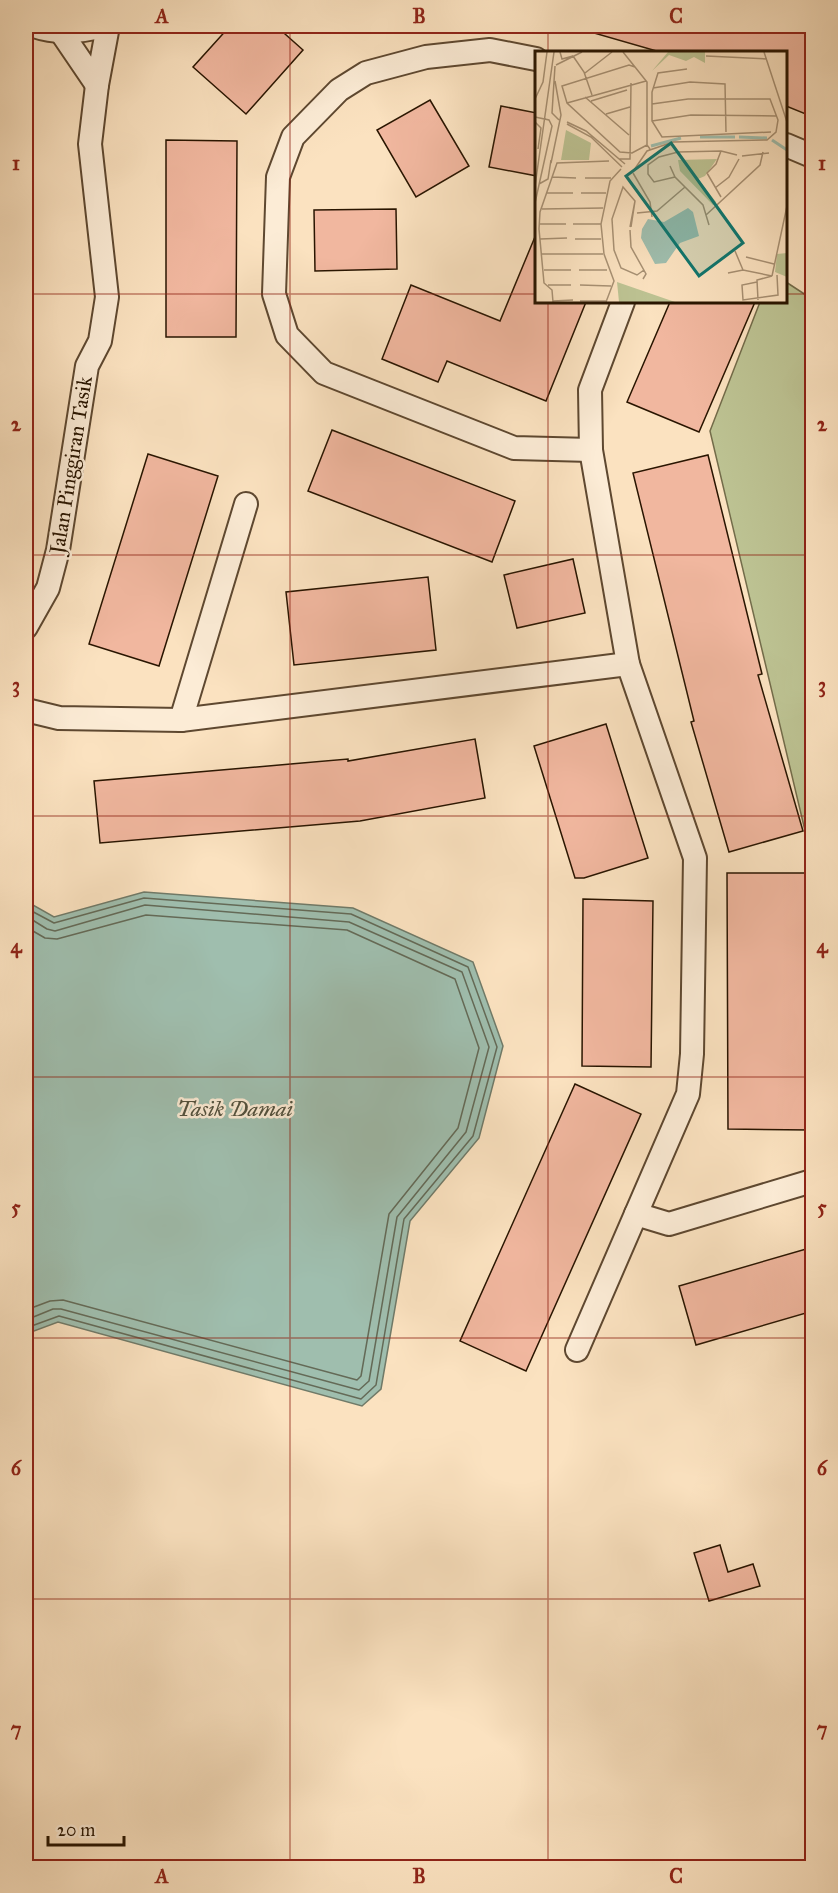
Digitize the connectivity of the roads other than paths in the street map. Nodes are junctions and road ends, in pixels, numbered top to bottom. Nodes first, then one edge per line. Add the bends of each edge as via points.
1 (34, 26) edge
2 (103, 26) edge
3 (108, 26) edge
4 (61, 32) junction
5 (535, 59) edge
6 (97, 85) junction
7 (787, 145) edge
8 (813, 156) edge
9 (623, 303) edge
10 (591, 450) junction
11 (246, 504) dead end
12 (26, 627) edge
13 (628, 664) junction
14 (26, 710) edge
15 (181, 720) junction
16 (813, 1180) edge
17 (636, 1214) junction
18 (577, 1350) dead end

1 - 4 street
2 - 4 street
3 - 6 street, Jalan Pinggiran Tasik
4 - 6 street
5 - 10 street via 490,50 426,57 366,73 339,90 293,137 278,177 274,294 287,335 324,373 514,448
6 - 12 street, Jalan Pinggiran Tasik via 90,144 107,297 100,341 87,366 58,550 48,588
7 - 8 street
9 - 10 street via 590,390
10 - 13 street
11 - 15 street
13 - 15 street
13 - 17 street via 695,858 688,1094
14 - 15 street via 59,718
16 - 17 street via 669,1224
17 - 18 street

